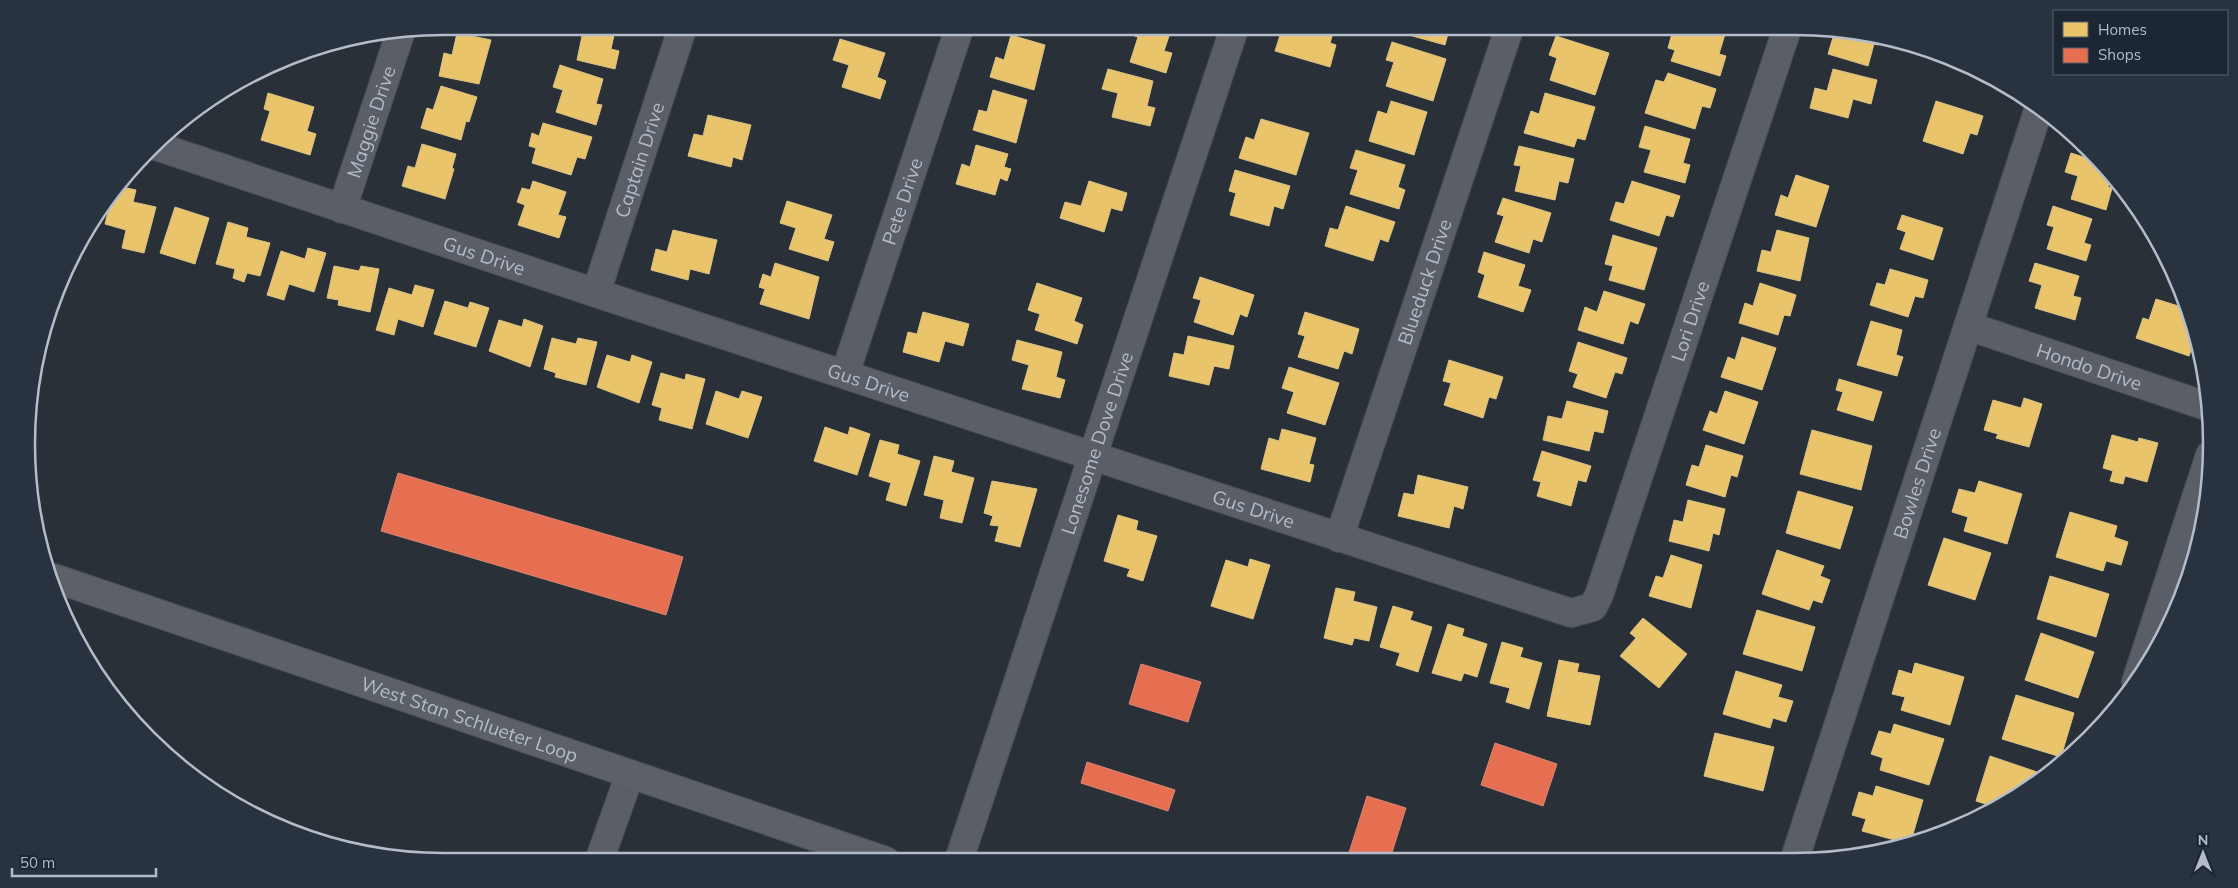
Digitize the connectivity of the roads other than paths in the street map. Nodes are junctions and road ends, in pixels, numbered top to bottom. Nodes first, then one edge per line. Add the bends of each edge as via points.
1 (680, 35) edge
2 (957, 35) edge
3 (1232, 35) edge
4 (1507, 35) edge
5 (1785, 35) edge
6 (399, 37) edge
7 (2037, 115) edge
8 (162, 148) edge
9 (342, 209) junction
10 (596, 293) junction
11 (1968, 326) junction
12 (844, 374) junction
13 (2201, 404) edge
14 (1093, 456) junction
15 (2201, 482) edge
16 (1339, 538) junction
17 (59, 580) edge
18 (1584, 611) joint
19 (2146, 651) edge
20 (630, 774) junction
21 (602, 853) edge
22 (862, 853) edge
23 (961, 853) edge
24 (1797, 853) edge

1 - 10 street, Captain Drive
2 - 12 street, Pete Drive
3 - 14 street, Lonesome Dove Drive
4 - 16 street, Blueduck Drive
5 - 18 street, Lori Drive via 1599,595 1593,607
6 - 9 street, Maggie Drive
7 - 11 street, Bowles Drive
8 - 9 street, Gus Drive
9 - 10 street, Gus Drive
10 - 12 street, Gus Drive
11 - 13 street, Hondo Drive
11 - 24 street, Bowles Drive
12 - 14 street, Gus Drive
14 - 16 street, Gus Drive
14 - 23 street, Lonesome Dove Drive
15 - 19 street
16 - 18 street, Gus Drive via 1557,610 1570,613
17 - 20 main road, West Stan Schlueter Loop
20 - 21 street
20 - 22 main road, West Stan Schlueter Loop

